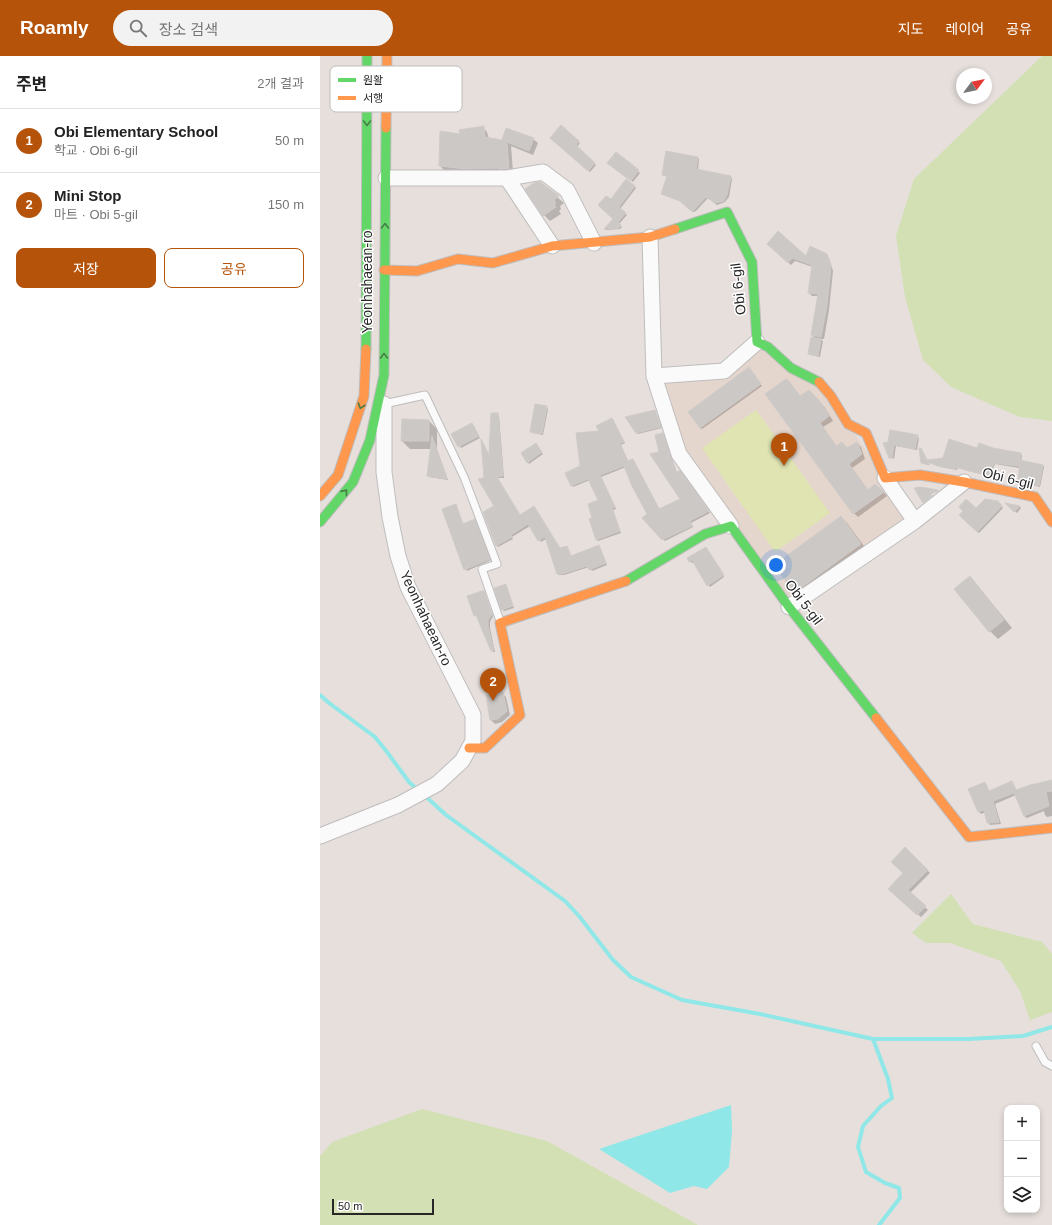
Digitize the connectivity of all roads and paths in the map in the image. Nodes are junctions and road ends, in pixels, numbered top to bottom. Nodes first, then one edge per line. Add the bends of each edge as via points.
1 (368, 56) edge
2 (387, 56) edge
3 (368, 66) edge
4 (387, 66) edge
5 (367, 112) edge
6 (387, 112) edge
7 (386, 178) junction
8 (507, 178) junction
9 (650, 237) junction
10 (594, 243) junction
11 (552, 246) junction
12 (384, 270) junction
13 (758, 342) junction
14 (384, 375) junction
15 (654, 376) junction
16 (384, 404) junction
17 (885, 478) junction
18 (964, 482) junction
19 (320, 496) edge
20 (1035, 498) junction
21 (1052, 501) edge
22 (916, 521) junction
23 (320, 522) edge
24 (1052, 522) edge
25 (731, 526) junction
26 (789, 607) junction
27 (500, 623) junction
28 (469, 748) junction
29 (1052, 828) edge
30 (320, 836) edge
31 (1036, 1046) dead end
32 (1052, 1066) edge

1 -> 3 street, Yeonhahaean-ro
2 - 4 street, Yeonhahaean-ro
5 -> 19 street, Yeonhahaean-ro via 367,333 364,396 338,475
6 - 7 street, Yeonhahaean-ro
7 - 8 street
12 -> 7 street, Yeonhahaean-ro
8 - 10 street via 543,172 567,190
8 - 11 street
9 - 10 street, Obi 6-gil
9 - 13 street, Obi 6-gil via 727,212 752,262
9 - 15 street
10 - 11 street, Obi 6-gil
11 - 12 street, Obi 6-gil via 493,263 458,259 417,271
14 -> 12 street, Yeonhahaean-ro
13 - 15 street via 724,371
13 - 17 street via 768,347 791,368 817,380 831,396 848,424 866,434
14 - 16 street, Yeonhahaean-ro
23 -> 14 street, Yeonhahaean-ro via 353,482 370,440
15 - 25 street via 678,454
16 - 27 lane via 425,395 464,477 497,564 482,569
16 - 28 street, Yeonhahaean-ro via 384,472 398,556 408,587 473,715 473,741
17 - 18 street, Obi 6-gil via 920,475
17 - 22 street
18 - 20 street, Obi 6-gil
18 - 22 street
20 - 21 street
20 - 24 street, Obi 6-gil
22 - 26 street
25 - 26 street, Obi 5-gil
25 - 27 street via 705,534 623,583
26 - 29 street, Obi 5-gil via 969,837
27 - 28 street via 520,715 485,748
28 - 30 street, Yeonhahaean-ro via 462,761 437,784 398,805
31 - 32 lane via 1045,1062

